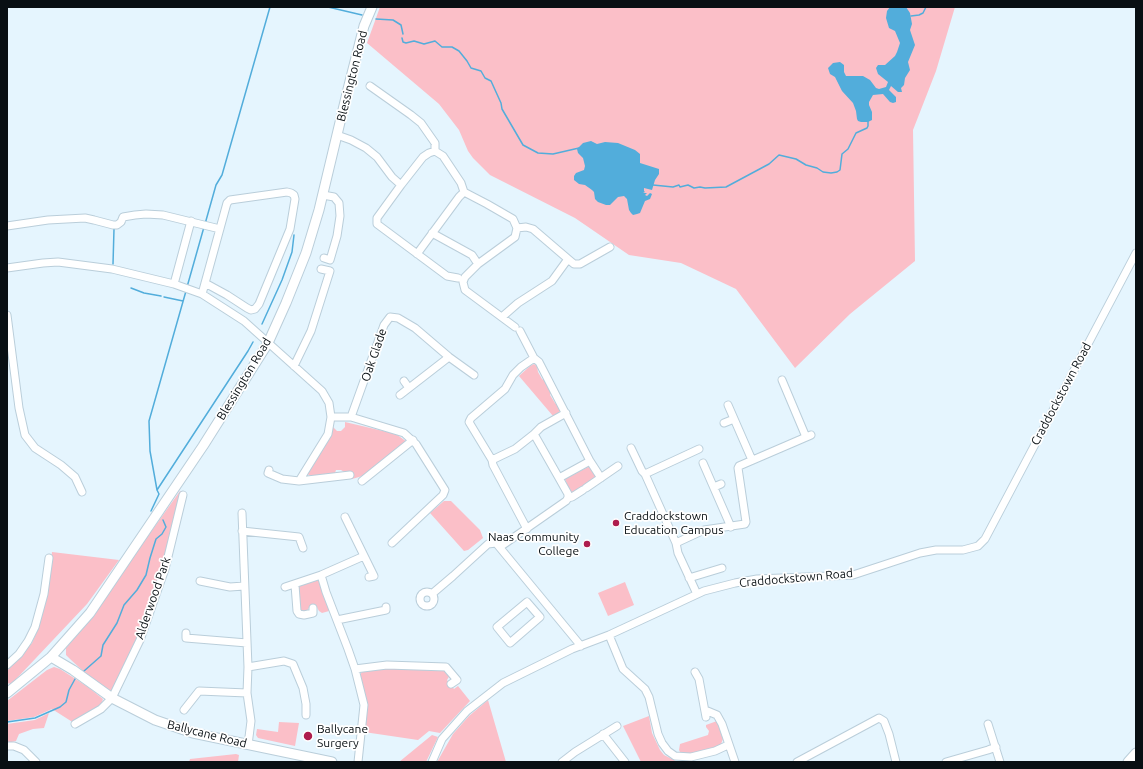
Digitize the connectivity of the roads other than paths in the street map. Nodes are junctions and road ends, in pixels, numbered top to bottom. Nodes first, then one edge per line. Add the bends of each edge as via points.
1 (372, 7) edge
2 (370, 86) dead end
3 (337, 135) junction
4 (436, 151) junction
5 (401, 185) junction
6 (464, 192) junction
7 (323, 195) junction
8 (191, 221) junction
9 (7, 226) edge
10 (517, 228) junction
11 (220, 229) junction
12 (432, 233) junction
13 (610, 247) dead end
14 (1136, 253) edge
15 (417, 254) junction
16 (324, 258) dead end
17 (568, 259) junction
18 (478, 264) junction
19 (7, 268) edge
20 (321, 268) dead end
21 (458, 278) dead end
22 (205, 283) junction
23 (174, 284) junction
24 (202, 294) junction
25 (7, 315) edge
26 (502, 317) junction
27 (268, 342) junction
28 (449, 357) junction
29 (534, 358) junction
30 (294, 366) junction
31 (474, 375) dead end
32 (782, 380) dead end
33 (404, 381) dead end
34 (409, 388) junction
35 (400, 395) dead end
36 (728, 405) dead end
37 (566, 414) junction
38 (331, 417) junction
39 (351, 417) junction
40 (734, 418) junction
41 (724, 423) dead end
42 (534, 434) junction
43 (413, 440) junction
44 (631, 448) dead end
45 (699, 449) dead end
46 (492, 460) junction
47 (752, 460) junction
48 (590, 461) junction
49 (703, 463) dead end
50 (618, 466) dead end
51 (269, 470) dead end
52 (645, 474) junction
53 (350, 475) dead end
54 (559, 478) junction
55 (601, 478) junction
56 (299, 481) junction
57 (362, 481) dead end
58 (721, 484) dead end
59 (714, 487) junction
60 (82, 492) dead end
61 (183, 495) dead end
62 (568, 498) junction
63 (242, 513) dead end
64 (345, 517) dead end
65 (731, 527) junction
66 (526, 529) junction
67 (242, 531) junction
68 (392, 543) dead end
69 (676, 543) junction
70 (500, 547) junction
71 (303, 548) dead end
72 (364, 556) junction
73 (49, 558) dead end
74 (722, 568) dead end
75 (321, 575) junction
76 (369, 578) dead end
77 (689, 578) junction
78 (200, 581) dead end
79 (294, 585) junction
80 (244, 586) junction
81 (285, 587) dead end
82 (433, 593) dead end
83 (697, 594) junction
84 (544, 601) junction
85 (386, 607) dead end
86 (313, 608) dead end
87 (534, 610) junction
88 (337, 620) junction
89 (186, 633) dead end
90 (609, 634) junction
91 (247, 643) junction
92 (580, 646) junction
93 (51, 657) junction
94 (7, 665) edge
95 (248, 667) junction
96 (355, 669) junction
97 (695, 672) dead end
98 (452, 684) dead end
99 (7, 692) edge
100 (247, 694) junction
101 (112, 698) junction
102 (184, 710) dead end
103 (306, 715) dead end
104 (75, 724) dead end
105 (988, 724) dead end
106 (617, 726) dead end
107 (603, 734) junction
108 (728, 744) junction
109 (248, 745) junction
110 (7, 746) edge
111 (996, 747) junction
112 (1136, 753) edge
113 (36, 762) edge
114 (332, 762) edge
115 (358, 762) edge
116 (432, 762) edge
117 (562, 762) edge
118 (625, 762) edge
119 (735, 762) edge
120 (797, 762) edge
121 (896, 762) edge
122 (946, 762) edge
123 (1000, 762) edge
124 (1128, 762) edge

1 - 3 main road, Blessington Road via 364,26
2 - 4 street via 421,123 435,143
3 - 5 street via 366,148
3 - 7 main road, Blessington Road
4 - 5 street via 423,157
4 - 6 street via 443,156
5 - 15 street via 376,221
6 - 10 street via 513,219
6 - 12 street
7 - 16 street via 334,197 339,203 340,216 330,260
7 - 27 main road, Blessington Road via 306,253
8 - 9 street via 163,215 136,214 123,217 117,225 85,218
8 - 11 street
8 - 23 street
10 - 17 street via 533,229
10 - 18 street via 515,237
11 - 22 street
11 - 22 street via 230,200 286,192 294,195 290,229 256,309 247,308
12 - 15 street
12 - 18 street via 472,255
13 - 17 street via 580,264 574,264
14 - 83 street, Craddockstown Road via 985,539 978,546 964,550 920,553 852,575 757,579
15 - 21 street via 447,276
17 - 26 street via 552,281 518,303
18 - 26 street via 464,279 463,286
19 - 23 street via 58,262 112,270
20 - 30 street via 330,271 311,331
22 - 24 street
23 - 24 street
24 - 27 street via 244,321
25 - 60 street via 25,435 35,448 75,477
26 - 29 street via 518,329
27 - 30 street
27 - 93 main road, Blessington Road via 200,452 99,601
28 - 31 street, Oak Glade
28 - 34 street
28 - 39 street, Oak Glade via 415,328 398,318 390,317 384,325
29 - 37 street via 539,362
29 - 46 street via 513,375 506,389 469,422
30 - 38 street via 322,391 329,404
32 - 47 street via 790,389 809,436
33 - 34 street
34 - 35 street
36 - 40 street
37 - 42 street via 541,427
37 - 48 street
38 - 39 street
38 - 56 street via 328,434
39 - 43 street via 396,430
40 - 41 street
40 - 47 street
42 - 46 street via 515,449
42 - 54 street
43 - 57 street
43 - 68 street via 445,492
44 - 52 street
45 - 52 street
46 - 66 street
47 - 65 street via 738,468 746,522
48 - 54 street
48 - 55 street
49 - 59 street
50 - 55 street
51 - 56 street via 268,473 282,479
52 - 69 street
53 - 56 street
54 - 62 street
55 - 62 street
58 - 59 street
59 - 65 street
61 - 101 street, Alderwood Park via 164,570 140,640
62 - 66 street
63 - 67 street
64 - 72 street
65 - 69 street via 704,530
66 - 70 street
67 - 71 street via 299,537
67 - 80 street
69 - 77 street
70 - 82 street via 496,543 488,544
70 - 84 street
72 - 75 street
72 - 76 street via 374,576
73 - 94 street via 44,594 35,627 19,654
74 - 77 street
75 - 79 street
75 - 88 street
77 - 83 street
78 - 80 street via 230,587
79 - 81 street
79 - 86 street via 299,614 313,613
80 - 91 street
83 - 90 street, Craddockstown Road
84 - 87 street
84 - 92 street
85 - 88 street via 386,610
87 - 87 street via 540,617 510,643 497,627 527,602
88 - 96 street
89 - 91 street via 186,638
90 - 92 street, Craddockstown Road
90 - 108 street via 623,669 645,689 658,734 668,751 675,756 691,757 715,751
91 - 95 street
92 - 116 street, Craddockstown Road via 497,687 467,711 442,739
93 - 99 main road, Blessington Road
93 - 101 main road, Ballycane Road
95 - 100 street
95 - 103 street via 284,661 293,664 303,688
96 - 98 street via 387,665 446,667 457,680
96 - 115 street via 364,705
97 - 108 street via 699,679 706,714 717,715
100 - 102 street via 199,691
100 - 109 street via 251,722
101 - 104 street via 101,709
101 - 109 main road, Ballycane Road via 155,720 193,733
105 - 111 street
106 - 107 street
107 - 117 street
107 - 118 street
108 - 119 street
109 - 114 main road, Ballycane Road
110 - 113 street via 24,750
111 - 122 street
111 - 123 street
112 - 124 main road
120 - 121 street via 880,718 884,721 889,734

